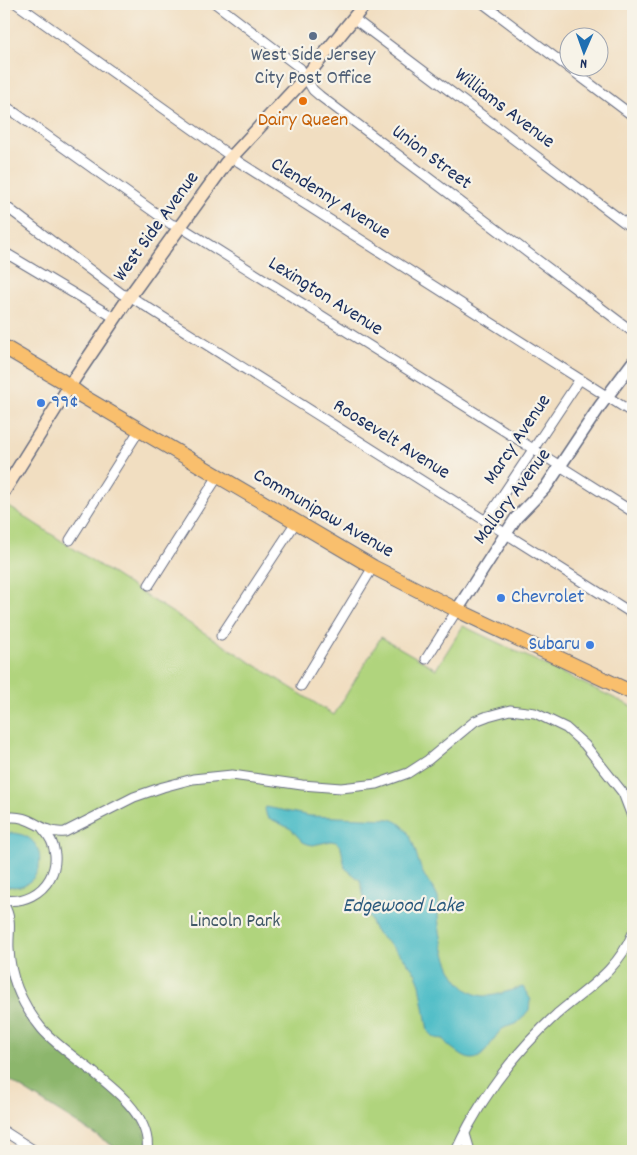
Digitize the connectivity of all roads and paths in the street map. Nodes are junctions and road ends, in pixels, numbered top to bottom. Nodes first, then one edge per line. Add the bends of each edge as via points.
1 (17, 4) edge
2 (216, 4) edge
3 (365, 4) edge
4 (484, 4) edge
5 (353, 18) junction
6 (305, 78) junction
7 (4, 105) edge
8 (633, 116) edge
9 (232, 157) junction
10 (4, 205) edge
11 (181, 227) junction
12 (633, 228) edge
13 (4, 252) edge
14 (130, 296) junction
15 (115, 318) junction
16 (633, 332) edge
17 (4, 347) edge
18 (633, 362) edge
19 (580, 379) junction
20 (69, 386) junction
21 (607, 396) junction
22 (633, 413) edge
23 (140, 430) junction
24 (533, 449) junction
25 (561, 466) junction
26 (218, 476) junction
27 (4, 491) edge
28 (633, 512) edge
29 (486, 520) junction
30 (296, 522) junction
31 (505, 532) junction
32 (70, 540) dead end
33 (373, 567) junction
34 (149, 585) dead end
35 (457, 610) junction
36 (633, 614) edge
37 (221, 636) dead end
38 (426, 659) dead end
39 (301, 686) dead end
40 (633, 693) edge
41 (623, 793) junction
42 (633, 799) edge
43 (4, 818) edge
44 (633, 819) edge
45 (39, 825) junction
46 (4, 900) edge
47 (4, 905) edge
48 (633, 933) edge
49 (4, 1131) edge
50 (465, 1134) junction
51 (35, 1151) edge
52 (147, 1151) edge
53 (456, 1151) edge
54 (470, 1151) edge

1 - 9 street, Clendenny Avenue
2 - 6 street, Union Street via 300,68
3 - 5 main road, West Side Avenue
4 - 8 street
5 - 6 main road, West Side Avenue
5 - 12 street, Williams Avenue
6 - 9 main road, West Side Avenue
6 - 16 street, Union Street via 320,96
7 - 11 street, Lexington Avenue via 171,224
9 - 11 main road, West Side Avenue
9 - 19 street, Clendenny Avenue
10 - 14 street, Roosevelt Avenue via 122,294
11 - 14 main road, West Side Avenue
11 - 24 street, Lexington Avenue
13 - 15 street
14 - 15 main road, West Side Avenue
14 - 29 street, Roosevelt Avenue
15 - 20 main road, West Side Avenue
17 - 20 main road, Communipaw Avenue
18 - 21 street, Mallory Avenue
19 - 21 street, Clendenny Avenue
19 - 24 street, Marcy Avenue
20 - 23 main road, Communipaw Avenue
20 - 27 main road, West Side Avenue
21 - 22 street, Clendenny Avenue
21 - 25 street, Mallory Avenue
23 - 26 main road, Communipaw Avenue
23 - 32 street
24 - 25 street, Lexington Avenue
24 - 29 street, Marcy Avenue
25 - 28 street, Lexington Avenue
25 - 31 street, Mallory Avenue via 546,488
26 - 30 main road, Communipaw Avenue
26 - 34 street
29 - 31 street, Roosevelt Avenue
30 - 33 main road, Communipaw Avenue
30 - 37 street
31 - 35 street, Mallory Avenue
31 - 36 street, Roosevelt Avenue
33 - 35 main road, Communipaw Avenue
33 - 39 street
35 - 38 street, Mallory Avenue
35 - 40 main road, Communipaw Avenue
41 - 42 street
41 - 44 street
41 - 45 street via 596,757 566,728 535,713 510,710 475,721 408,773 377,784 342,788 232,775 193,779 134,797 65,832 57,833
43 - 45 street via 22,817
45 - 46 street via 55,853 51,877 36,895
47 - 52 street via 10,919 9,952 13,980 26,1006 46,1033 134,1109 144,1126
48 - 50 street via 628,946 608,972 557,1014 506,1067 484,1098
49 - 51 street
50 - 53 street
50 - 54 street

